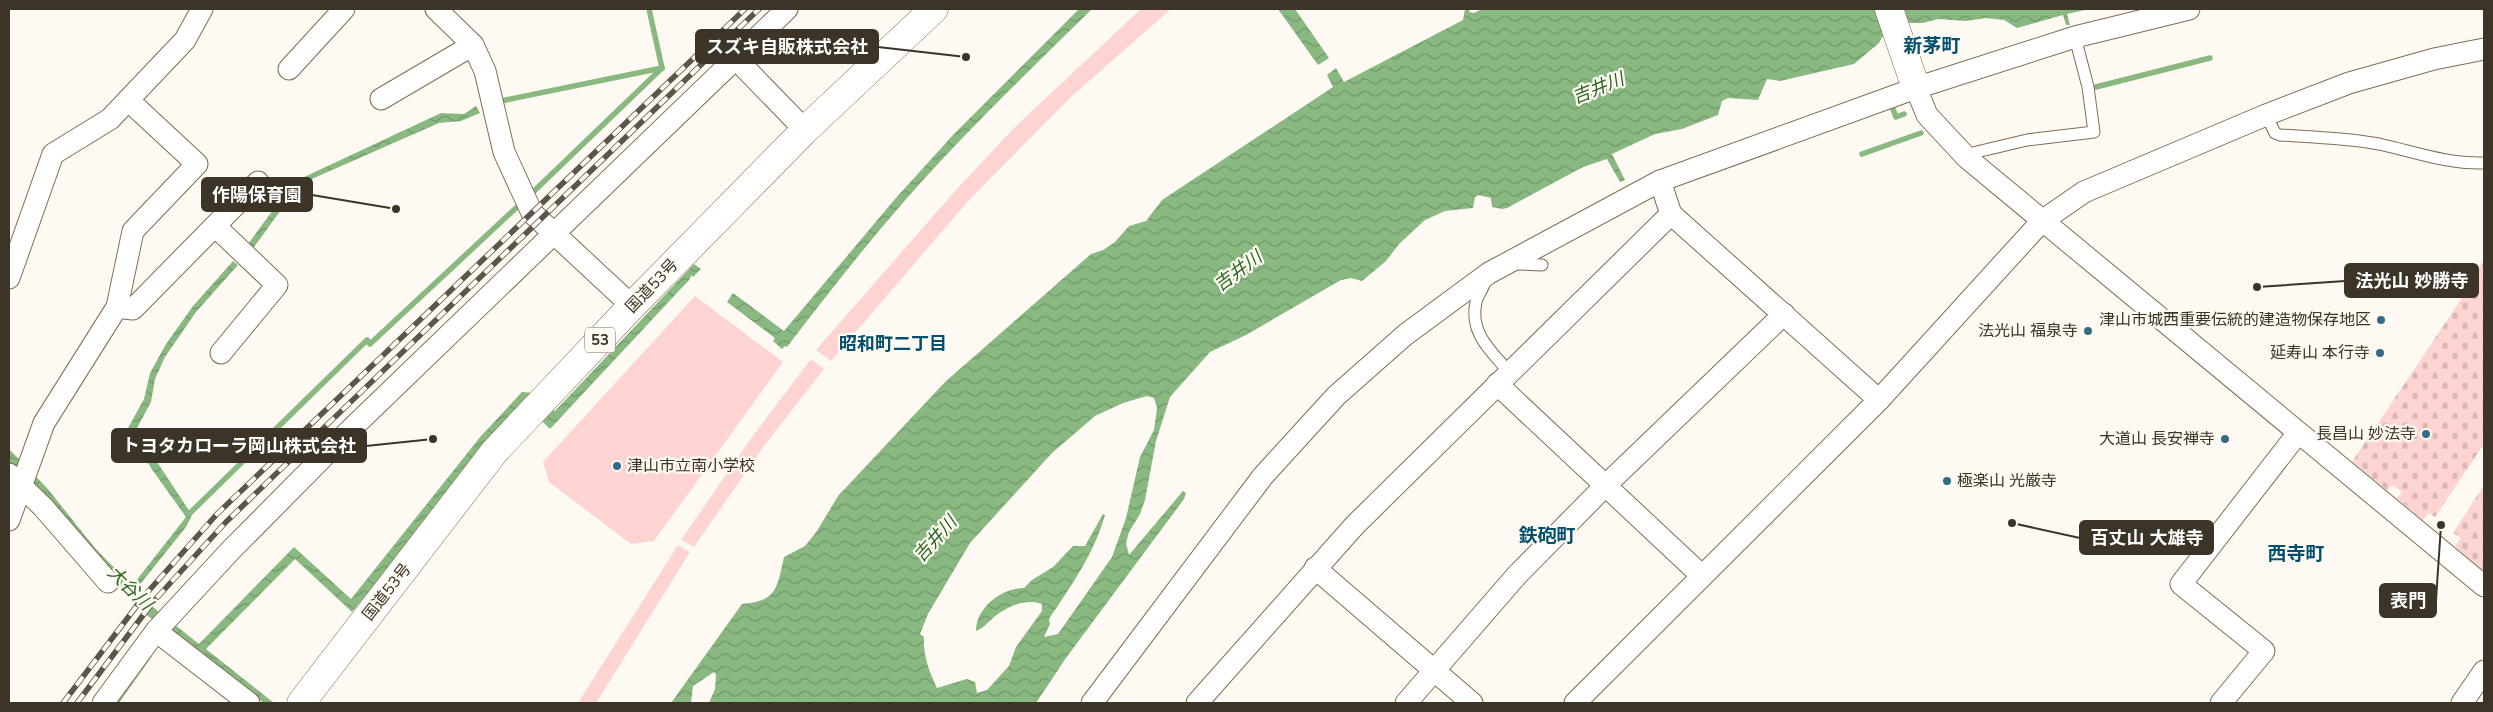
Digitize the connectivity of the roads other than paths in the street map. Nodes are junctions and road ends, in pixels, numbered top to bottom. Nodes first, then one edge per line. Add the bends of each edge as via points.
1 (202, 9) edge
2 (344, 9) edge
3 (436, 9) edge
4 (787, 9) edge
5 (934, 9) edge
6 (1889, 9) edge
7 (2189, 9) edge
8 (2075, 37) junction
9 (473, 45) junction
10 (2484, 50) edge
11 (735, 58) junction
12 (289, 69) dead end
13 (1916, 88) junction
14 (382, 98) dead end
15 (128, 100) junction
16 (2266, 115) junction
17 (805, 130) junction
18 (1964, 155) junction
19 (2484, 163) edge
20 (1660, 181) junction
21 (258, 182) dead end
22 (1671, 214) junction
23 (2042, 221) junction
24 (215, 226) junction
25 (554, 233) junction
26 (1513, 259) junction
27 (1542, 265) dead end
28 (1484, 276) junction
29 (9, 278) edge
30 (632, 306) junction
31 (117, 307) junction
32 (1784, 314) junction
33 (221, 353) dead end
34 (1503, 378) junction
35 (1878, 400) junction
36 (2298, 433) junction
37 (1605, 486) junction
38 (12, 499) edge
39 (1315, 568) junction
40 (1701, 575) junction
41 (108, 582) dead end
42 (2484, 586) edge
43 (161, 625) junction
44 (1435, 669) junction
45 (2484, 671) edge
46 (242, 701) edge
47 (103, 703) edge
48 (301, 703) edge
49 (1092, 703) edge
50 (1197, 703) edge
51 (1406, 703) edge
52 (1472, 703) edge
53 (1575, 703) edge
54 (2221, 703) edge
55 (2462, 703) edge

1 - 15 street via 185,40
2 - 12 street
3 - 9 street
4 - 11 street
5 - 17 main road, 国道53号 / 53
6 - 13 main road
7 - 8 street
8 - 13 street
8 - 18 lane via 2088,86 2094,132 2027,140
9 - 14 street
9 - 25 street via 485,70 504,152 532,213
10 - 16 street via 2434,59 2349,84
11 - 17 street
11 - 25 street
13 - 18 street via 1927,116
13 - 20 street
15 - 29 street via 110,119 53,154
15 - 31 street via 197,164 133,231
16 - 19 lane via 2280,136 2378,144 2460,164
16 - 23 street via 2084,192
17 - 30 main road, 国道53号 / 53
18 - 23 street
20 - 22 street
20 - 26 street
21 - 24 street
22 - 32 street
22 - 34 street
23 - 35 street
23 - 36 street
24 - 31 street via 134,309
24 - 33 street via 277,285
25 - 30 street
25 - 43 street via 350,430 230,550
26 - 27 lane via 1517,264
26 - 28 street
28 - 34 lane via 1485,282 1476,304 1476,326
28 - 49 street via 1405,335 1336,396 1286,448
30 - 48 main road, 国道53号 / 53 via 495,451
31 - 38 street via 44,423
32 - 35 street
32 - 37 street
34 - 37 street
34 - 39 street
35 - 40 street
36 - 42 street
36 - 54 street via 2181,584 2264,651
37 - 40 street
37 - 44 street via 1517,576
38 - 41 street via 43,507
39 - 44 street
39 - 50 street
40 - 53 street
43 - 46 street
43 - 47 street
44 - 51 street
44 - 52 street
45 - 55 street

